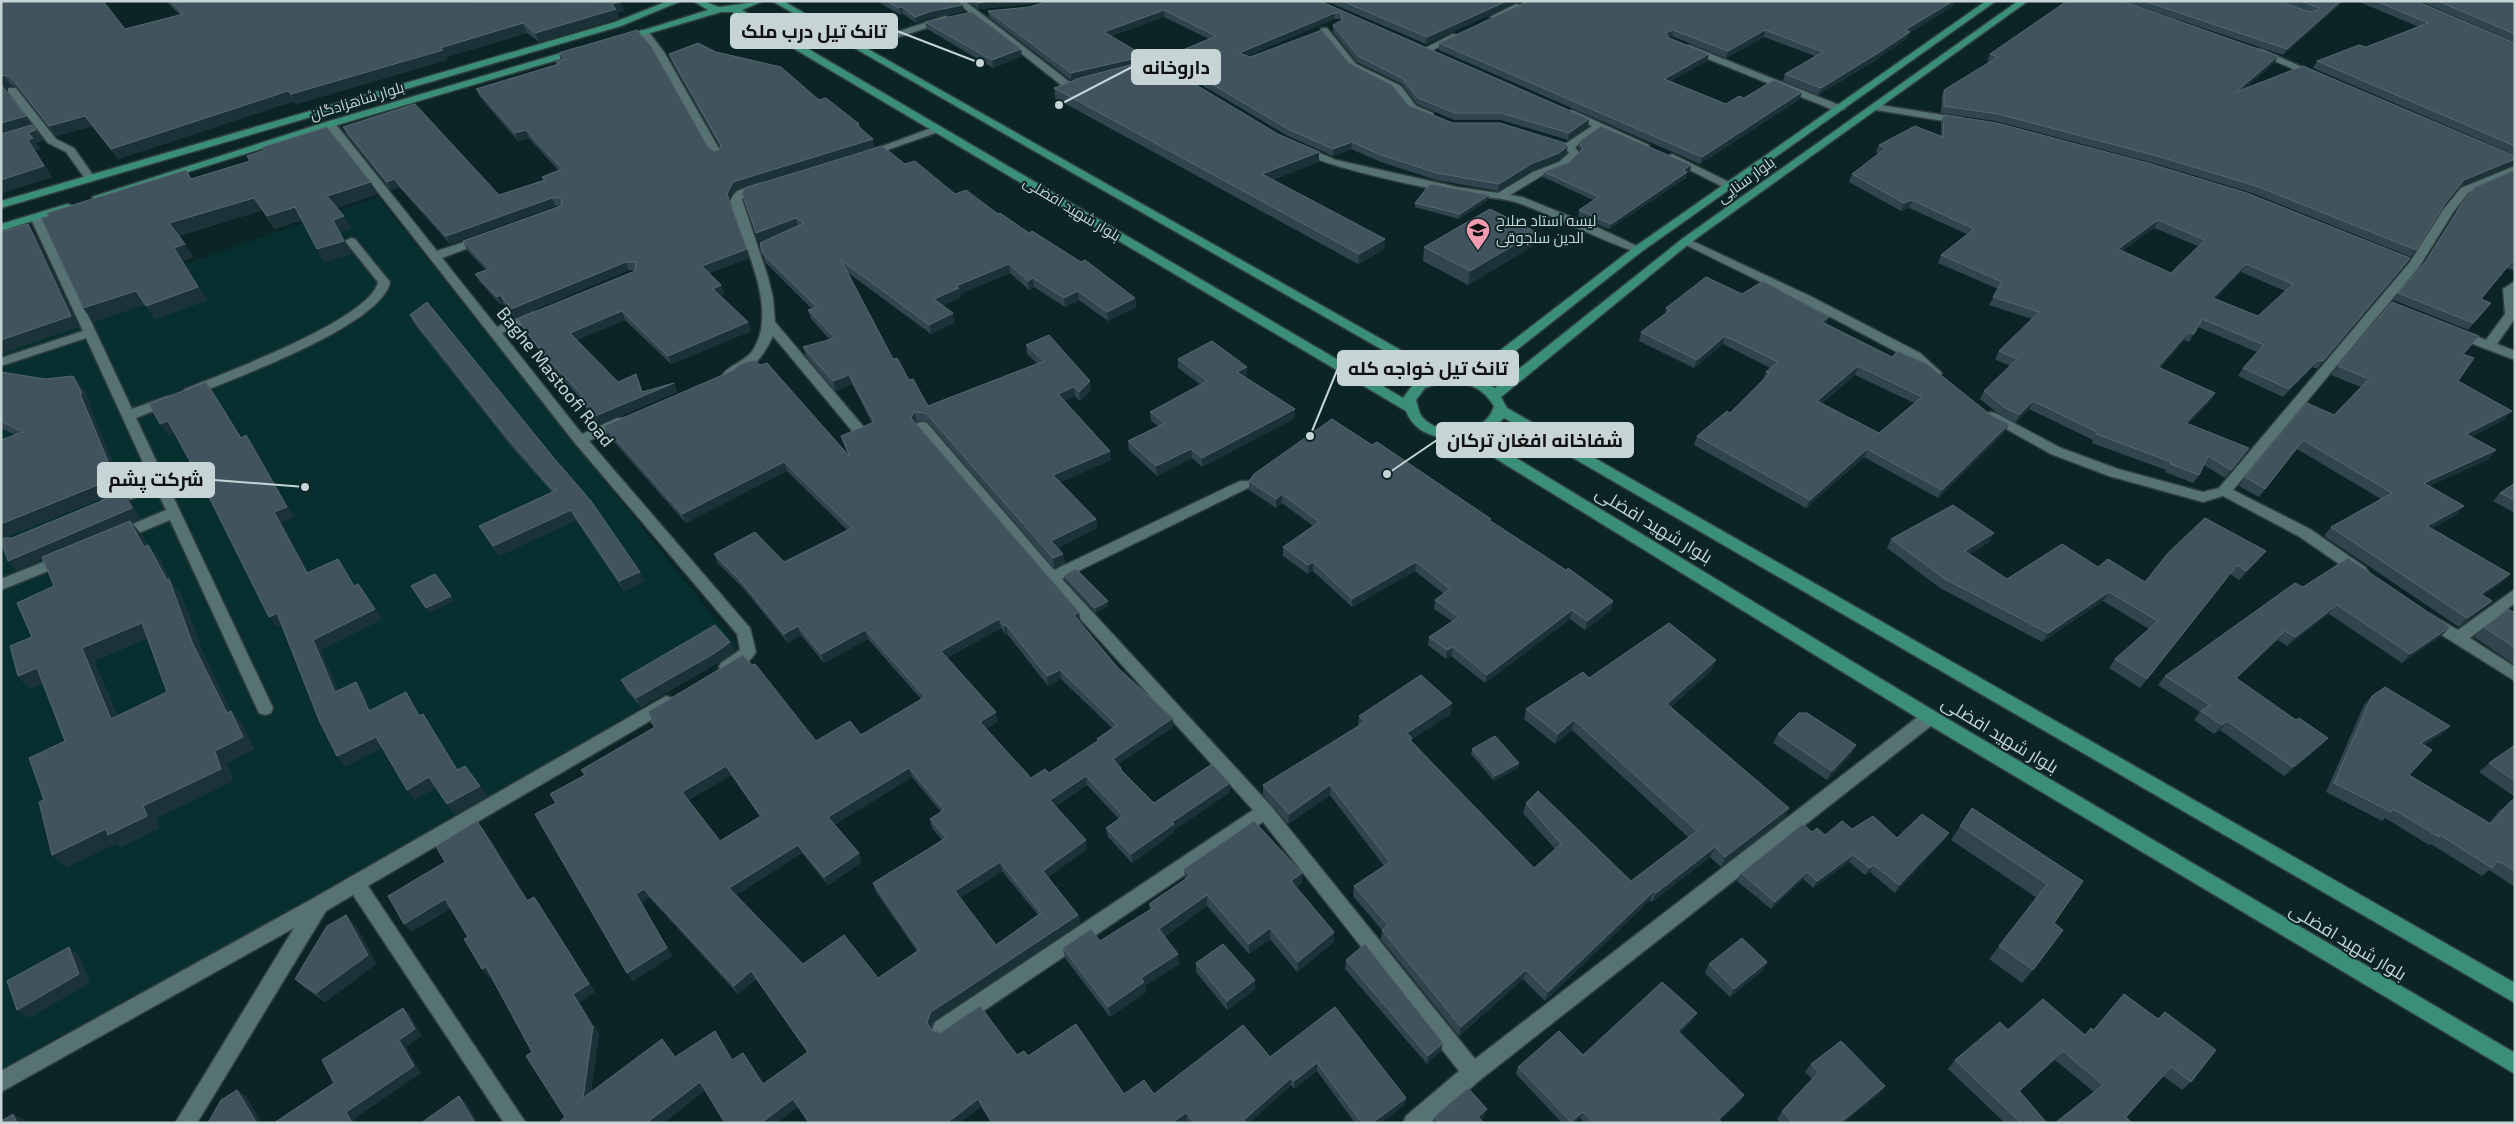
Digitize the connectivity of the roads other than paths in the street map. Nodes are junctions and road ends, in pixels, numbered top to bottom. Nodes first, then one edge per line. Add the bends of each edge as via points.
1 (677, 1) edge
2 (697, 1) edge
3 (759, 1) edge
4 (776, 1) edge
5 (959, 1) edge
6 (1992, 1) edge
7 (2024, 1) edge
8 (1519, 6) edge
9 (728, 9) junction
10 (994, 12) edge
11 (976, 14) junction
12 (1486, 22) edge
13 (1324, 30) edge
14 (1469, 30) edge
15 (644, 32) junction
16 (606, 43) edge
17 (850, 44) junction
18 (1680, 44) edge
19 (2245, 46) edge
20 (587, 49) edge
21 (1428, 50) edge
22 (1098, 78) edge
23 (2329, 81) edge
24 (25, 87) edge
25 (12, 90) junction
26 (1, 94) edge
27 (1874, 107) junction
28 (1564, 109) edge
29 (1840, 109) junction
30 (1436, 118) edge
31 (1976, 123) edge
32 (330, 124) junction
33 (1600, 125) junction
34 (44, 128) junction
35 (938, 129) junction
36 (27, 134) edge
37 (1292, 144) edge
38 (717, 154) edge
39 (856, 157) edge
40 (2515, 169) edge
41 (90, 178) junction
42 (774, 182) edge
43 (1729, 186) junction
44 (1500, 196) junction
45 (1, 205) edge
46 (36, 217) junction
47 (1, 228) edge
48 (498, 233) edge
49 (352, 241) dead end
50 (1686, 241) junction
51 (1637, 250) junction
52 (435, 256) junction
53 (2515, 285) edge
54 (2381, 302) junction
55 (2399, 309) edge
56 (547, 311) edge
57 (770, 323) junction
58 (2444, 328) edge
59 (89, 332) junction
60 (495, 332) junction
61 (2489, 346) junction
62 (2515, 356) edge
63 (1, 362) edge
64 (1441, 378) junction
65 (720, 379) edge
66 (1944, 379) edge
67 (1470, 380) junction
68 (1498, 402) junction
69 (1410, 408) junction
70 (1980, 408) edge
71 (128, 416) junction
72 (632, 417) edge
73 (922, 426) edge
74 (858, 429) edge
75 (1468, 435) junction
76 (580, 440) junction
77 (159, 482) junction
78 (1245, 484) dead end
79 (2224, 490) junction
80 (96, 508) edge
81 (173, 513) junction
82 (101, 544) edge
83 (74, 555) edge
84 (1052, 578) junction
85 (2376, 582) edge
86 (1, 585) edge
87 (2515, 595) edge
88 (2415, 610) edge
89 (2458, 638) junction
90 (2515, 675) edge
91 (709, 678) edge
92 (683, 693) edge
93 (265, 708) dead end
94 (1930, 717) junction
95 (1265, 811) junction
96 (356, 884) junction
97 (318, 905) junction
98 (2515, 994) edge
99 (942, 1029) edge
100 (2515, 1064) edge
101 (1473, 1073) junction
102 (1, 1082) edge
103 (185, 1123) edge
104 (516, 1123) edge
105 (1413, 1123) edge

1 - 41 main road, بلوار شاهزادگان via 618,24
2 - 9 main road, بلوار شهید افضلی via 705,6
3 - 9 main road
4 - 17 main road, بلوار شهید افضلی
5 - 11 street
6 - 29 main road, بلوار سنایی
7 - 27 main road, بلوار سنایی
8 - 12 street
9 - 15 main road
9 - 35 main road, بلوار شهید افضلی
10 - 11 street
11 - 17 street
11 - 22 street via 1069,86
13 - 30 street via 1353,66 1397,88 1412,108
14 - 21 street
15 - 16 main road
15 - 38 street via 659,52
17 - 64 main road, بلوار شهید افضلی
18 - 29 street
19 - 23 street
20 - 32 main road, بلوار شاهزادگان
24 - 25 street
25 - 26 street
25 - 34 street
27 - 31 street
27 - 50 main road, بلوار سنایی
28 - 33 street
29 - 43 main road, بلوار سنایی
32 - 46 main road, بلوار شاهزادگان
32 - 52 street, Baghe Mastoofi Road
33 - 43 street
33 - 44 street via 1564,145 1575,154 1562,164 1537,174
34 - 36 street
34 - 41 street via 55,144 72,152
35 - 39 street
35 - 69 main road, بلوار شهید افضلی
37 - 44 street via 1333,162 1457,190
40 - 54 street via 2465,190
41 - 45 main road, بلوار شاهزادگان
42 - 57 street via 741,193 736,199 758,247
43 - 51 main road, بلوار سنایی
44 - 51 street via 1518,199
46 - 47 main road, بلوار شاهزادگان
46 - 59 street
48 - 52 street
49 - 71 street via 384,282 382,292 375,300 338,324 284,351
50 - 66 street via 1915,356
50 - 68 main road, بلوار سنایی
51 - 67 main road, بلوار سنایی
52 - 60 street, Baghe Mastoofi Road
53 - 61 street via 2509,289 2510,314
54 - 55 street
54 - 79 street
56 - 60 street
57 - 65 street via 765,344 757,355
57 - 74 street
58 - 61 street
59 - 63 street
59 - 71 street
60 - 76 street, Baghe Mastoofi Road
61 - 62 street
64 - 67 main road
64 - 69 main road via 1420,385 1409,400
67 - 68 main road via 1488,388
68 - 75 main road via 1498,419 1491,426
68 - 98 main road, بلوار شهید افضلی
69 - 75 main road via 1414,417 1432,430
70 - 79 street via 1994,420 2056,451 2114,473 2203,496
71 - 77 street
72 - 76 street
73 - 84 street
75 - 94 main road, بلوار شهید افضلی
76 - 91 street, Baghe Mastoofi Road via 744,632 748,652
77 - 80 street
77 - 81 street
78 - 84 street
79 - 85 street via 2305,533
81 - 82 street
81 - 93 street
83 - 86 street
84 - 95 street
87 - 89 street
88 - 89 street
89 - 90 street
92 - 96 street
94 - 100 main road, بلوار شهید افضلی
94 - 101 street
95 - 99 street
95 - 101 street
96 - 97 street
96 - 104 street
97 - 102 street
97 - 103 street
101 - 105 street

